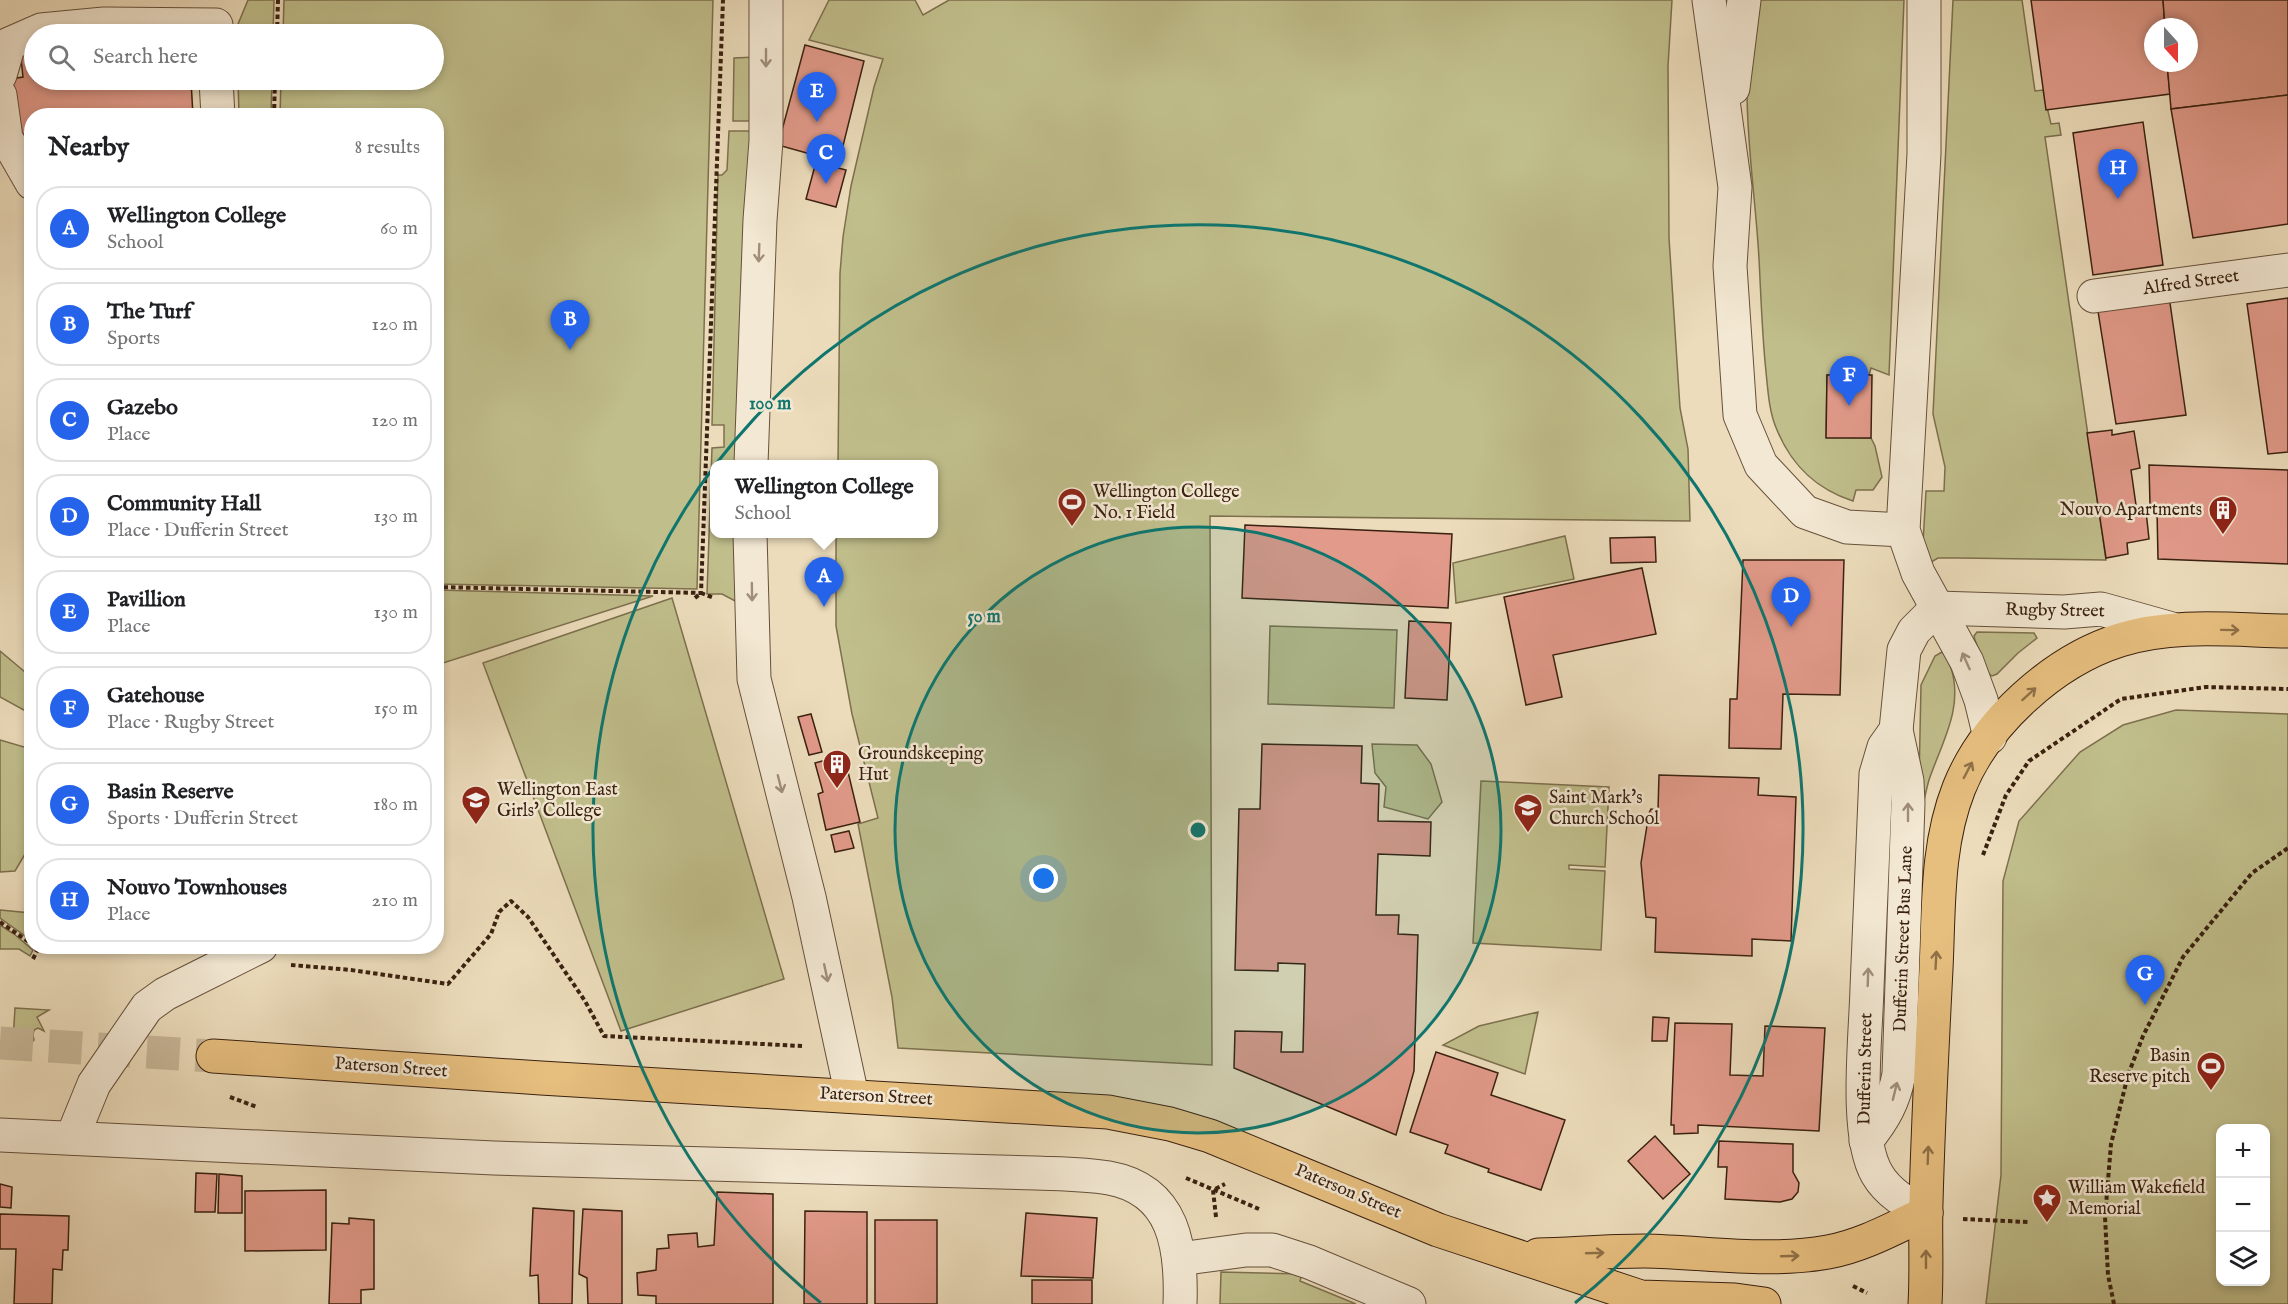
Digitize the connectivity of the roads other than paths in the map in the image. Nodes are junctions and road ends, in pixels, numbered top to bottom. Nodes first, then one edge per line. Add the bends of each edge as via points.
1 (766, 0) edge
2 (1709, 0) edge
3 (1744, 0) edge
4 (1924, 0) edge
5 (221, 20) edge
6 (104, 24) edge
7 (24, 37) edge
8 (0, 75) edge
9 (217, 90) edge
10 (0, 95) edge
11 (218, 108) edge
12 (1726, 124) junction
13 (24, 169) edge
14 (2288, 270) edge
15 (2094, 296) dead end
16 (751, 460) edge
17 (1903, 530) junction
18 (750, 538) edge
19 (1937, 608) junction
20 (2172, 629) junction
21 (2288, 630) edge
22 (1990, 737) junction
23 (245, 954) edge
24 (213, 1056) tunnel mouth
25 (852, 1096) junction
26 (0, 1135) edge
27 (72, 1138) junction
28 (1866, 1140) joint
29 (1926, 1213) junction
30 (1515, 1256) junction
31 (1179, 1259) junction
32 (1180, 1304) edge
33 (1409, 1304) edge
34 (1764, 1304) edge
35 (1925, 1304) edge

1 -> 16 street via 766,141
2 - 12 street
3 - 12 street
4 - 17 street via 1924,154
5 - 6 street
7 - 8 street via 9,44
9 - 11 street
10 - 13 street via 6,138
12 - 17 street via 1735,187 1730,266 1740,415 1761,465 1805,512 1847,527
14 - 15 street, Alfred Street
17 - 19 street via 1914,565
18 -> 25 street via 754,679 809,897
19 - 20 street, Rugby Street via 2064,612 2101,609
22 -> 19 street via 1967,662
28 -> 19 street, Dufferin Street Bus Lane via 1889,1110 1899,1074 1908,817 1907,781 1896,730 1904,650 1914,631
20 -> 21 highway, Rugby Street
22 -> 20 highway, Rugby Street via 2019,703 2080,656 2120,640
29 -> 22 highway via 1943,840 1959,787
23 - 27 street via 147,1007 94,1084
24 - 25 highway, Paterson Street
25 - 30 highway, Paterson Street via 1108,1112 1170,1124 1210,1136 1438,1230
26 - 27 street
27 - 31 street via 482,1157 1111,1178 1154,1198 1173,1230
28 - 29 street, Dufferin Street via 1876,1173 1907,1204
30 -> 29 highway, Paterson Street via 1644,1251 1804,1255 1848,1247
35 -> 29 highway
30 - 34 highway, Paterson Street via 1641,1297
31 - 32 street
31 - 33 street via 1272,1250

